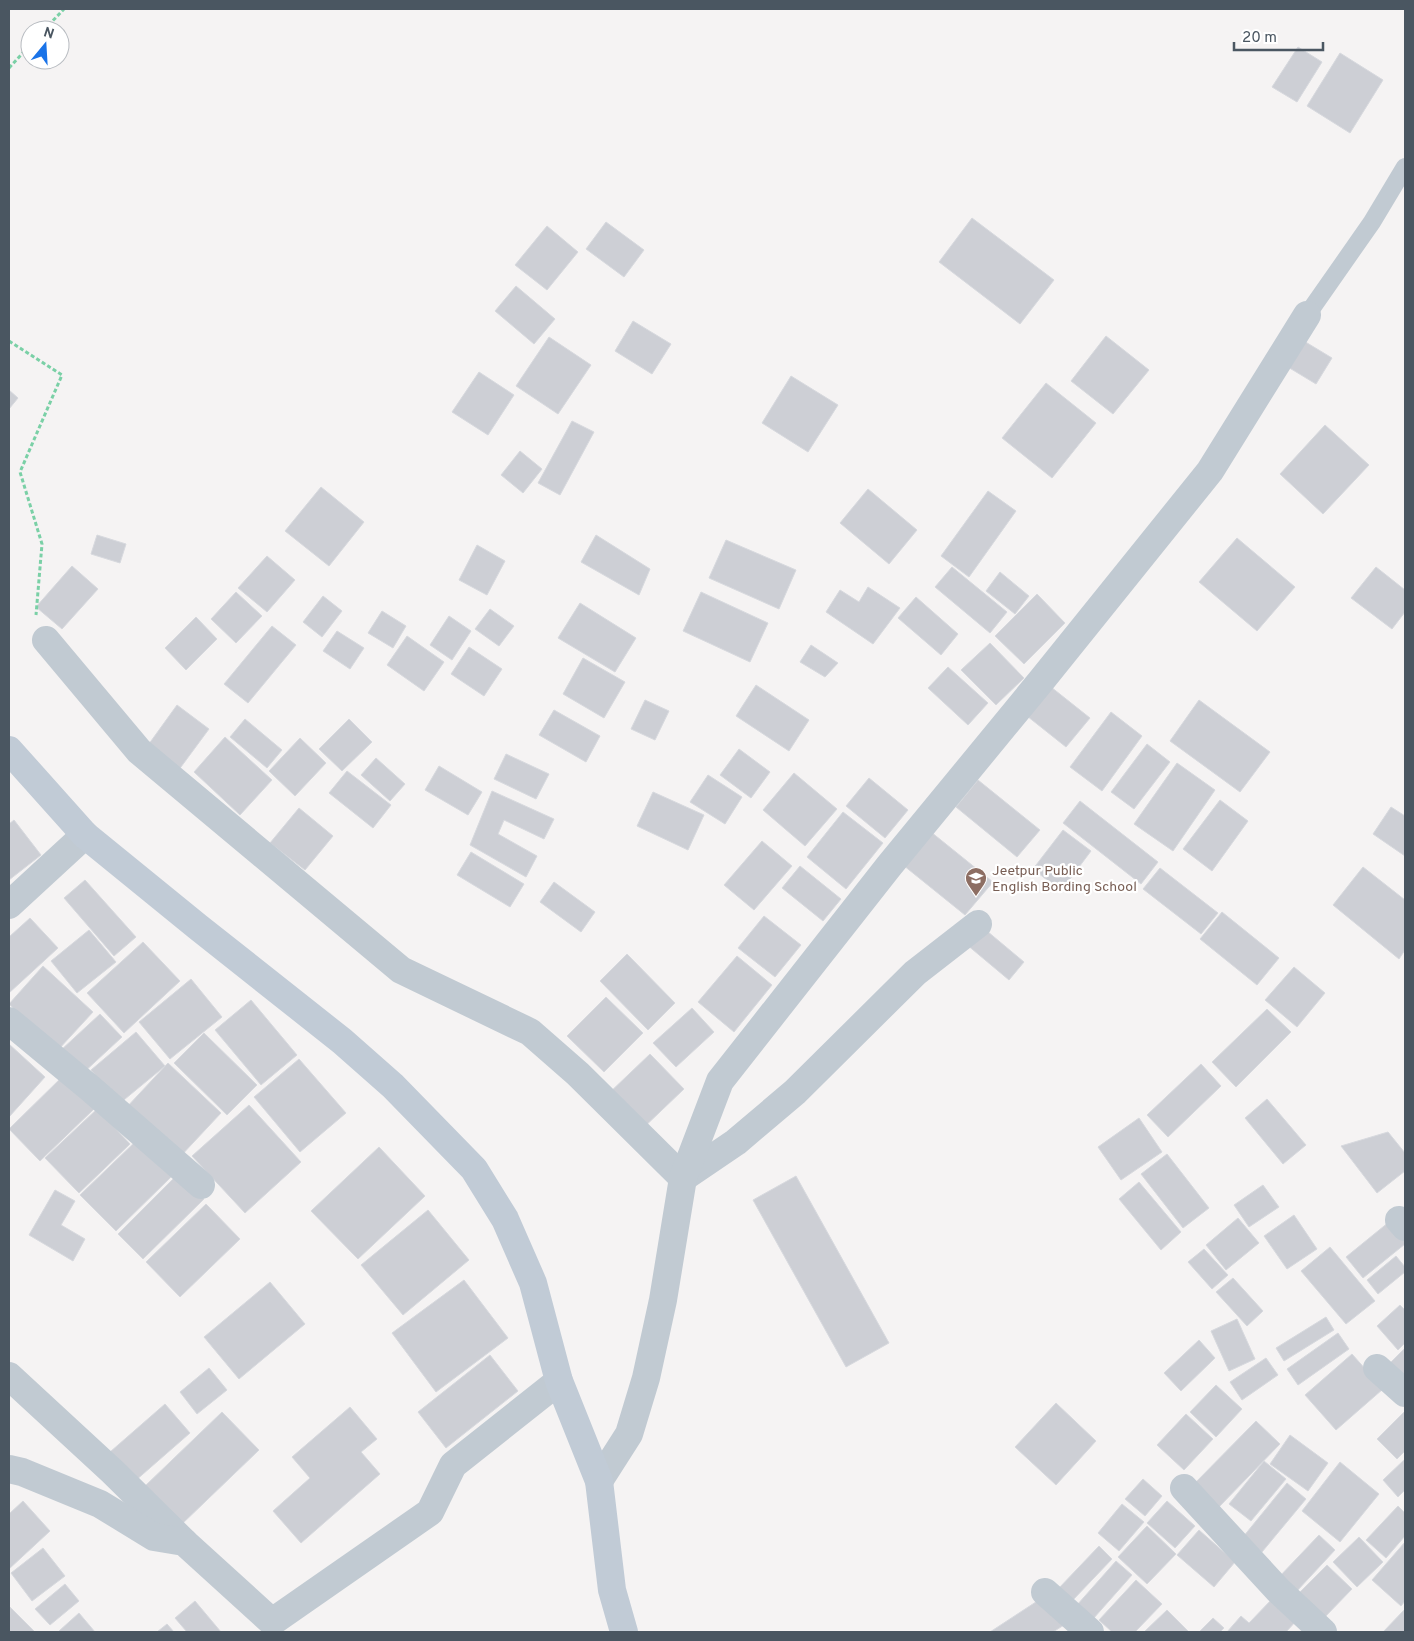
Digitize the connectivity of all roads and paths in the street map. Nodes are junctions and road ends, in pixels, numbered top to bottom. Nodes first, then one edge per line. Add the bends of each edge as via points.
1 (64, 9) edge
2 (54, 20) edge
3 (20, 56) edge
4 (9, 68) edge
5 (1405, 167) edge
6 (1307, 315) joint
7 (9, 341) edge
8 (46, 640) joint
9 (9, 750) edge
10 (85, 835) junction
11 (9, 904) edge
12 (978, 924) dead end
13 (9, 1021) edge
14 (683, 1178) junction
15 (201, 1185) dead end
16 (1377, 1368) dead end
17 (9, 1376) edge
18 (559, 1381) junction
19 (1405, 1393) edge
20 (9, 1469) edge
21 (599, 1481) junction
22 (1184, 1488) dead end
23 (184, 1542) junction
24 (1046, 1592) dead end
25 (624, 1632) edge
26 (1090, 1632) edge
27 (1324, 1632) edge

1 - 2 path
3 - 4 path
5 - 6 lane via 1372,222
6 - 14 street via 1210,471 889,866 720,1081
7 - 8 path via 62,374 20,472 42,544 36,620
8 - 14 street via 139,751 401,970 530,1032 578,1074
9 - 10 street
10 - 11 street
10 - 18 street via 342,1041 393,1086 474,1169 505,1219 533,1283
12 - 14 street via 915,973 795,1092 736,1142
13 - 15 street
14 - 21 street via 664,1300 646,1378 629,1434
16 - 19 street
17 - 23 street
18 - 21 street
18 - 23 street via 453,1464 430,1512 272,1622
20 - 23 street via 100,1504 154,1537
21 - 25 street via 612,1590
22 - 27 street via 1278,1590
24 - 26 street

